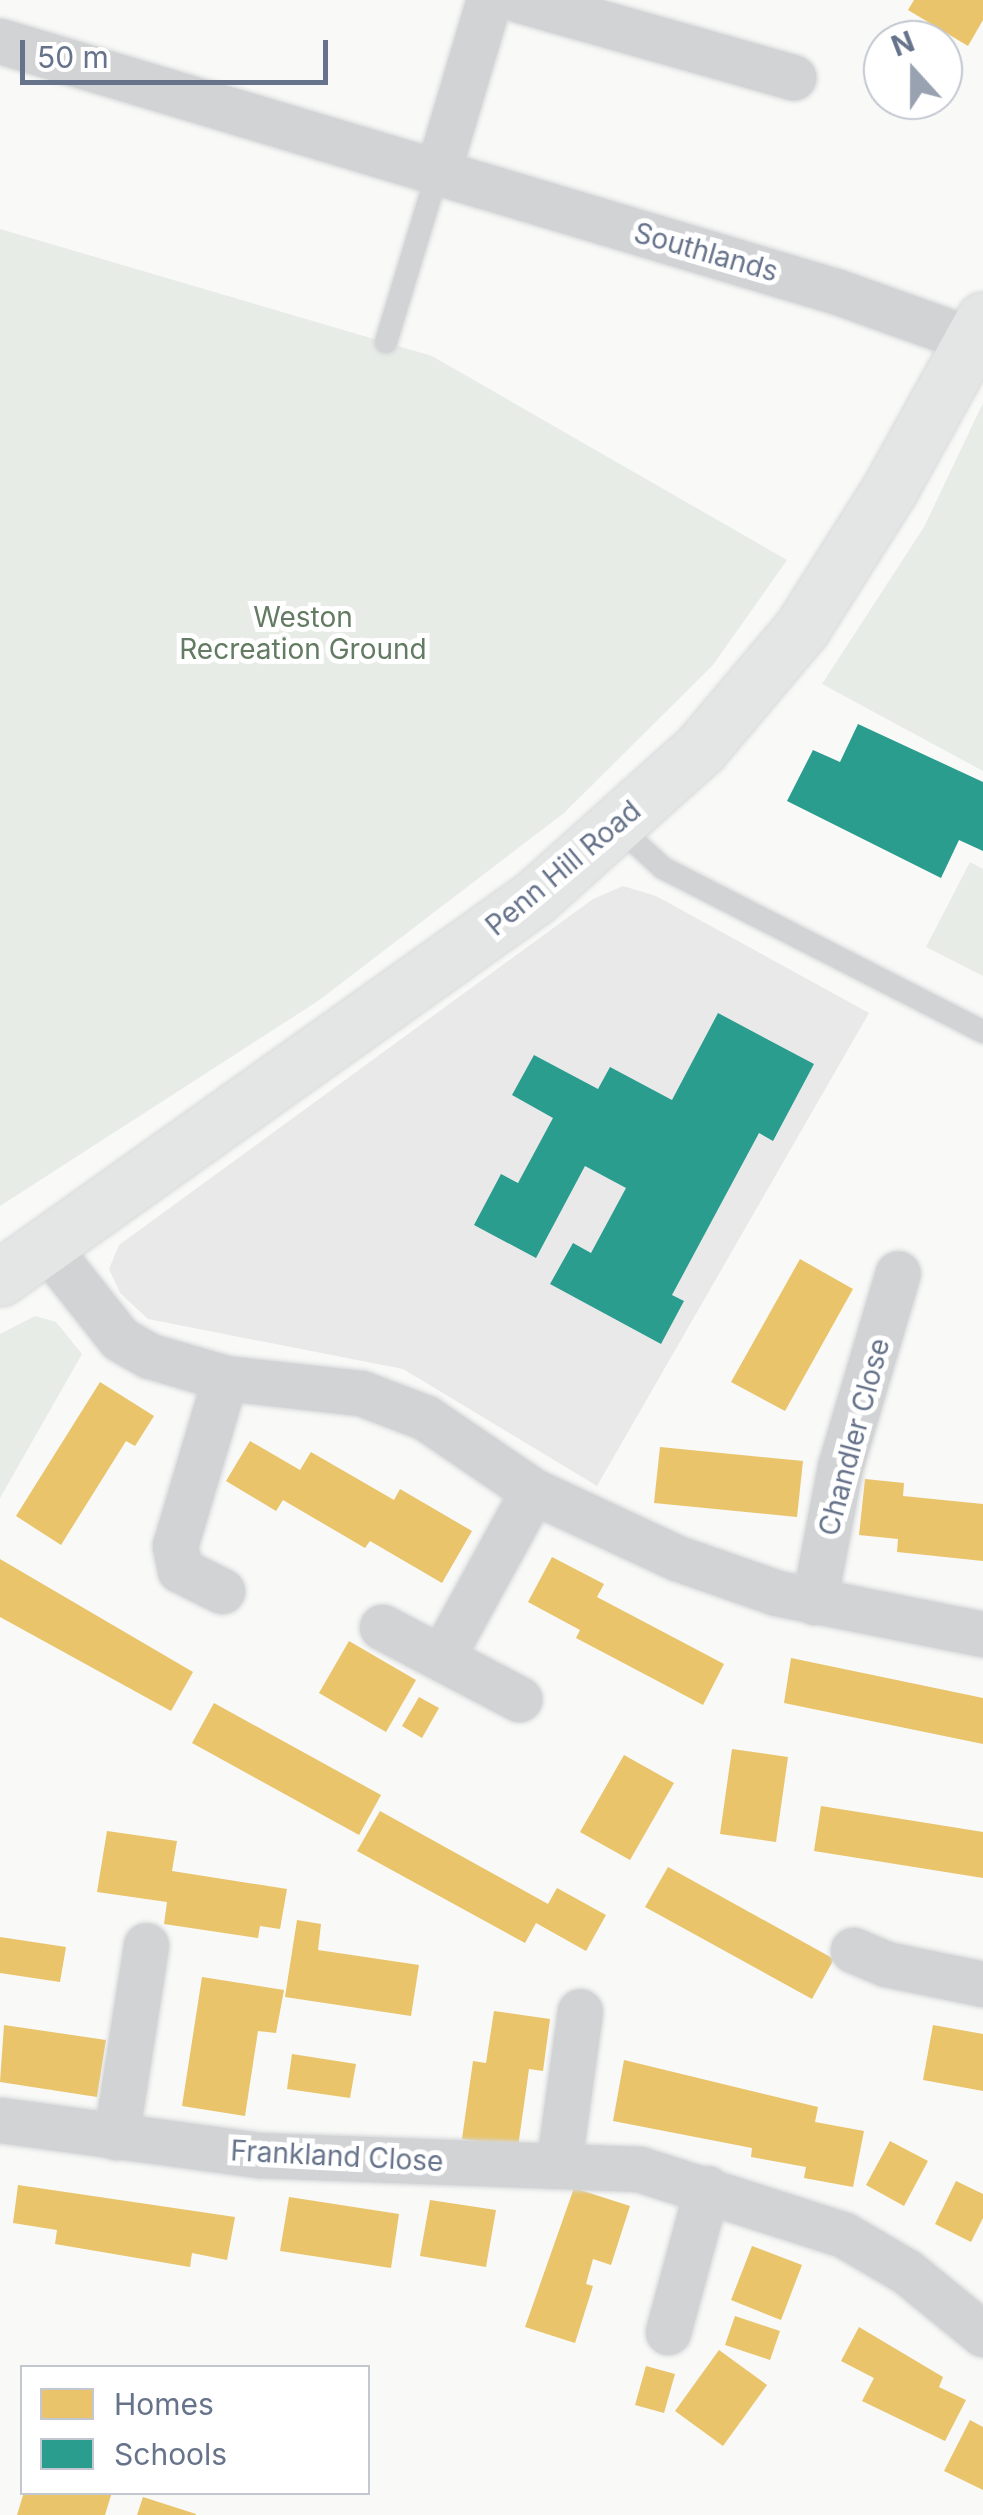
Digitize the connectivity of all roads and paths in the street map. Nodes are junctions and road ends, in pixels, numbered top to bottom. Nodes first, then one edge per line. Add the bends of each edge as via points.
1 (489, 0) edge
2 (520, 0) edge
3 (0, 41) edge
4 (793, 77) dead end
5 (437, 174) junction
6 (977, 330) edge
7 (386, 342) dead end
8 (616, 826) junction
9 (983, 1032) edge
10 (46, 1248) junction
11 (898, 1274) dead end
12 (0, 1278) edge
13 (225, 1378) junction
14 (533, 1491) junction
15 (222, 1591) dead end
16 (814, 1602) junction
17 (382, 1627) dead end
18 (983, 1634) edge
19 (442, 1656) junction
20 (520, 1699) dead end
21 (146, 1945) dead end
22 (854, 1950) dead end
23 (983, 1984) edge
24 (580, 2012) dead end
25 (0, 2120) edge
26 (116, 2137) junction
27 (558, 2162) junction
28 (707, 2188) junction
29 (668, 2332) dead end
30 (983, 2334) edge

1 - 5 street
2 - 4 street
3 - 5 street, Southlands
5 - 6 street, Southlands
5 - 7 lane
6 - 8 street, Penn Hill Road via 891,487 802,628 701,748
8 - 9 lane via 662,868
8 - 10 street, Penn Hill Road via 534,898
10 - 12 street, Penn Hill Road
10 - 13 street via 120,1339 150,1356
11 - 16 street, Chandler Close via 840,1467
13 - 14 street via 361,1393 426,1418
13 - 15 street via 176,1546 180,1570
14 - 16 street via 676,1558
14 - 19 street
16 - 18 street
17 - 19 street
19 - 20 street
21 - 26 street
22 - 23 street via 886,1964
24 - 27 street
25 - 26 street, Frankland Close
26 - 27 street, Frankland Close via 340,2161
27 - 28 street, Frankland Close via 639,2170
28 - 29 street
28 - 30 street, Frankland Close via 844,2235 907,2272

